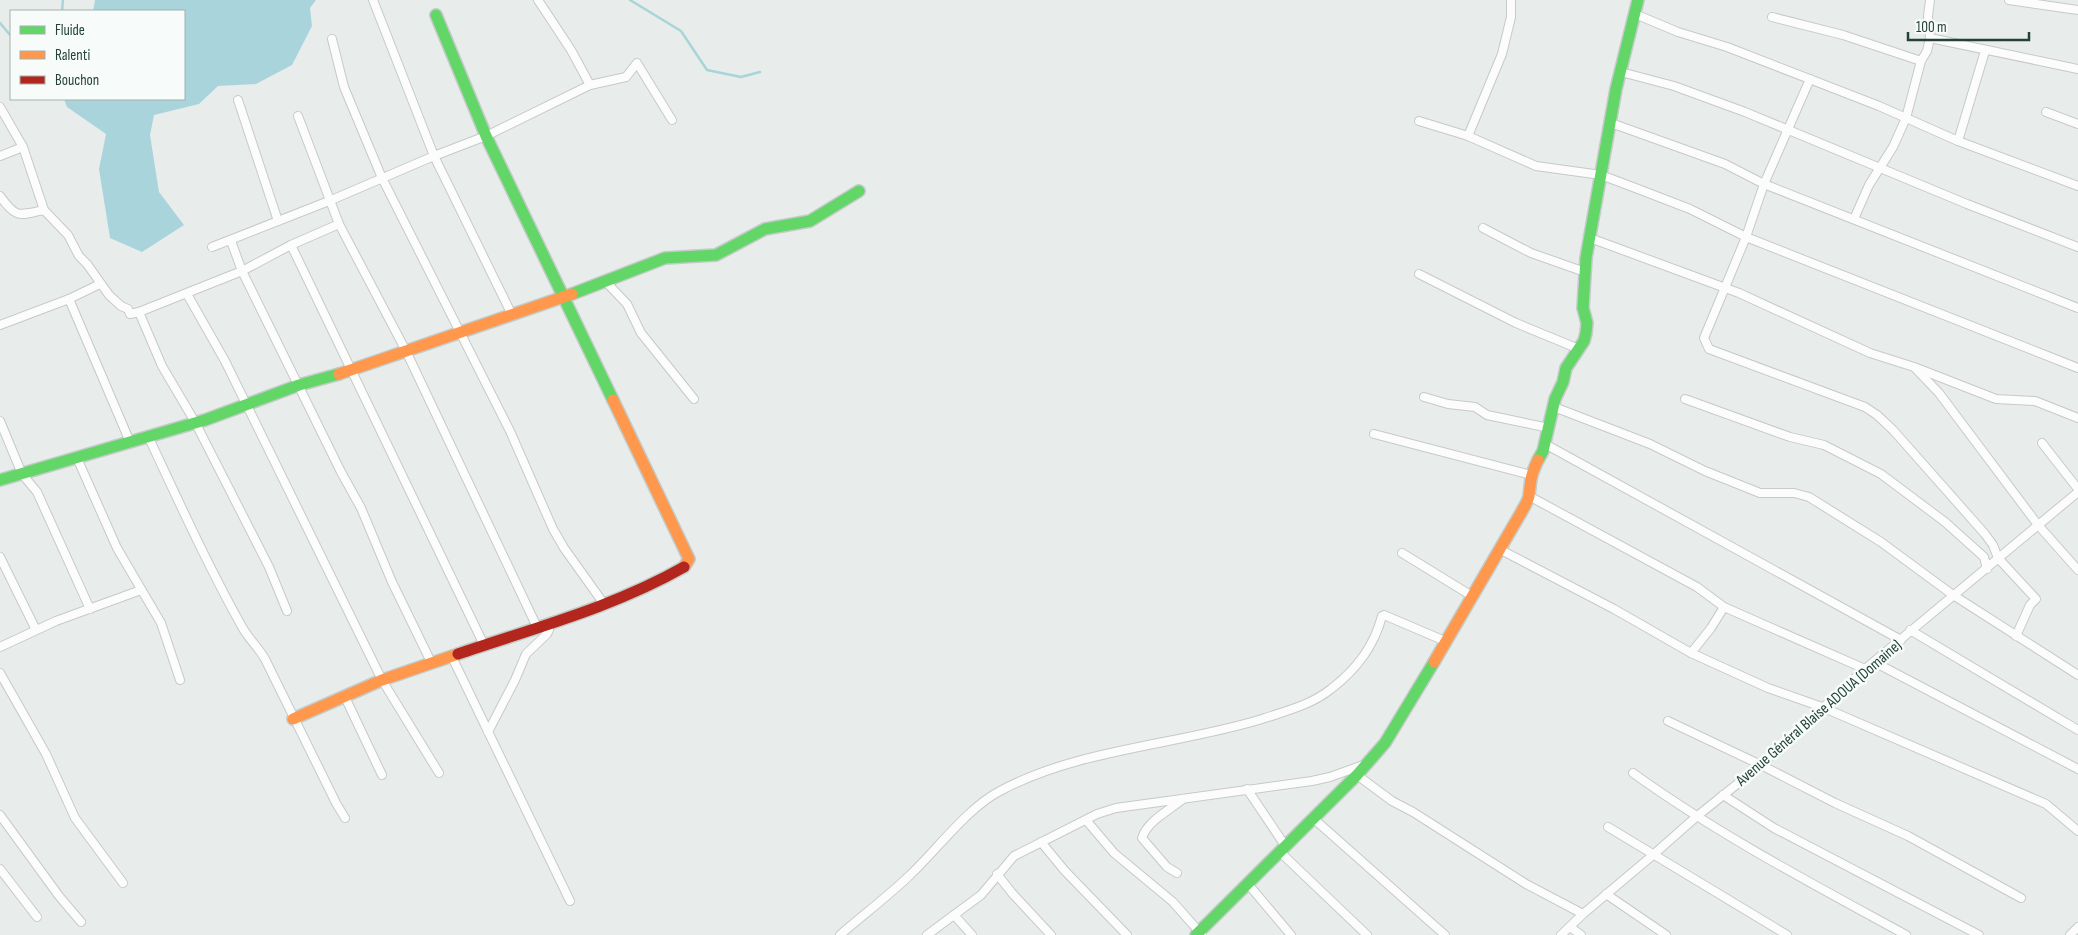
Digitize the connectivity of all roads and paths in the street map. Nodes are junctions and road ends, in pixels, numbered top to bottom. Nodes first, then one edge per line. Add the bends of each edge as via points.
1 (373, 0) edge
2 (538, 0) edge
3 (1511, 0) edge
4 (1638, 0) edge
5 (1930, 0) edge
6 (2009, 0) edge
7 (2078, 10) edge
8 (1635, 14) junction
9 (436, 15) dead end
10 (1772, 17) dead end
11 (1930, 38) junction
12 (332, 39) dead end
13 (1985, 51) junction
14 (1921, 60) junction
15 (2078, 69) edge
16 (1621, 72) junction
17 (1810, 79) junction
18 (590, 85) junction
19 (238, 100) dead end
20 (0, 107) edge
21 (2046, 112) dead end
22 (298, 116) dead end
23 (1906, 118) junction
24 (672, 120) dead end
25 (1419, 121) dead end
26 (1611, 123) junction
27 (2078, 124) edge
28 (1788, 131) junction
29 (486, 136) junction
30 (1468, 136) junction
31 (1958, 140) junction
32 (23, 147) junction
33 (0, 156) edge
34 (434, 156) junction
35 (1881, 169) junction
36 (1601, 176) junction
37 (382, 178) junction
38 (1764, 184) junction
39 (2078, 186) edge
40 (859, 191) dead end
41 (0, 196) edge
42 (329, 201) junction
43 (44, 210) junction
44 (1854, 219) junction
45 (278, 221) junction
46 (339, 224) junction
47 (1483, 228) dead end
48 (1746, 237) junction
49 (1590, 238) junction
50 (230, 240) junction
51 (291, 245) junction
52 (212, 247) dead end
53 (2078, 247) edge
54 (242, 271) junction
55 (1585, 272) junction
56 (1419, 274) dead end
57 (606, 282) junction
58 (100, 284) junction
59 (1725, 288) junction
60 (187, 294) junction
61 (563, 297) junction
62 (69, 299) junction
63 (2078, 308) edge
64 (139, 312) junction
65 (512, 315) junction
66 (0, 325) edge
67 (460, 332) junction
68 (1579, 349) junction
69 (406, 351) junction
70 (1914, 367) junction
71 (2078, 368) edge
72 (353, 370) junction
73 (299, 385) junction
74 (1424, 397) dead end
75 (694, 400) dead end
76 (1685, 400) dead end
77 (247, 404) junction
78 (1554, 407) junction
79 (2078, 418) edge
80 (0, 421) edge
81 (195, 422) junction
82 (1549, 428) junction
83 (1374, 434) dead end
84 (148, 436) junction
85 (130, 442) junction
86 (2042, 443) dead end
87 (1545, 444) junction
88 (77, 458) junction
89 (22, 474) junction
90 (1531, 475) junction
91 (0, 480) edge
92 (2078, 491) edge
93 (1529, 496) junction
94 (2038, 525) junction
95 (1501, 550) junction
96 (1402, 553) dead end
97 (0, 557) edge
98 (1998, 558) junction
99 (1987, 569) junction
100 (2078, 570) edge
101 (141, 590) junction
102 (1472, 596) junction
103 (1953, 596) junction
104 (604, 604) junction
105 (1724, 607) junction
106 (90, 610) junction
107 (287, 611) dead end
108 (548, 623) junction
109 (537, 626) junction
110 (36, 630) junction
111 (1910, 630) junction
112 (2016, 636) junction
113 (1901, 640) junction
114 (1445, 641) junction
115 (484, 645) junction
116 (0, 647) edge
117 (1691, 653) junction
118 (452, 657) junction
119 (1874, 662) junction
120 (432, 664) junction
121 (1865, 669) junction
122 (0, 673) edge
123 (2078, 675) edge
124 (180, 680) dead end
125 (382, 680) junction
126 (344, 695) junction
127 (1822, 707) junction
128 (294, 719) junction
129 (1668, 720) dead end
130 (2078, 730) edge
131 (488, 732) junction
132 (1367, 763) junction
133 (1761, 765) junction
134 (2078, 769) edge
135 (439, 773) dead end
136 (1633, 773) dead end
137 (382, 775) dead end
138 (1357, 775) junction
139 (1247, 789) junction
140 (1723, 795) junction
141 (1185, 798) junction
142 (0, 815) edge
143 (1696, 817) junction
144 (345, 818) dead end
145 (1314, 819) junction
146 (1086, 820) junction
147 (1608, 827) dead end
148 (2078, 831) edge
149 (1041, 842) junction
150 (1283, 849) junction
151 (1654, 855) junction
152 (0, 869) edge
153 (1177, 873) dead end
154 (997, 874) junction
155 (123, 883) dead end
156 (1248, 884) junction
157 (1606, 894) junction
158 (2022, 898) dead end
159 (570, 901) dead end
160 (1583, 914) junction
161 (954, 915) junction
162 (37, 917) dead end
163 (81, 922) dead end
164 (1570, 926) junction
165 (2078, 927) edge
166 (1199, 934) edge
167 (840, 935) edge
168 (927, 935) edge
169 (972, 935) edge
170 (1051, 935) edge
171 (1127, 935) edge
172 (1291, 935) edge
173 (1367, 935) edge
174 (1446, 935) edge
175 (1561, 935) edge
176 (1581, 935) edge
177 (1666, 935) edge
178 (1787, 935) edge
179 (1906, 935) edge
180 (1979, 935) edge
181 (2070, 935) edge

1 - 34 street
2 - 18 street
3 - 30 street via 1511,17 1502,54
4 - 8 street
5 - 11 street
6 - 7 street
8 - 16 street
8 - 17 street
9 - 29 street
10 - 14 street
11 - 13 street
11 - 14 street
12 - 37 street via 344,87
13 - 15 street
13 - 31 street
14 - 23 street
16 - 26 street
16 - 28 street via 1674,86
17 - 23 street
17 - 28 street
18 - 24 street via 626,77 636,63
18 - 29 street
19 - 45 street
20 - 32 street
21 - 27 street
22 - 42 street
23 - 31 street
23 - 35 street
25 - 30 street
26 - 36 street
26 - 38 street via 1725,164
28 - 35 street
28 - 38 street
29 - 34 street
29 - 61 street
30 - 36 street via 1536,166
31 - 39 street
32 - 33 street
32 - 43 street
34 - 37 street
34 - 65 street
35 - 44 street via 1869,185
35 - 53 street
36 - 48 street via 1690,209
36 - 49 street
37 - 42 street
37 - 67 street
38 - 44 street
38 - 48 street
40 - 57 street via 810,221 765,229 716,254 665,258
41 - 43 street via 17,214
42 - 45 street
42 - 46 street
43 - 58 street via 68,235
44 - 63 street
45 - 50 street
46 - 51 street
46 - 69 street
47 - 55 street via 1531,253
48 - 59 street
48 - 71 street
49 - 55 street
49 - 59 street
50 - 52 street
50 - 54 street
51 - 54 street
51 - 72 street
54 - 60 street
54 - 73 street
55 - 68 street via 1583,308 1587,323
56 - 68 street via 1516,323
57 - 61 street
57 - 75 street via 627,304 641,333
58 - 62 street
58 - 64 street via 130,314
59 - 70 street via 1870,353
59 - 98 street via 1704,338 1708,348 1871,410 1893,430 1985,534
60 - 64 street
60 - 77 street
61 - 65 street
61 - 104 street via 689,559 686,566 658,582
62 - 66 street
62 - 85 street
64 - 81 street via 162,366
65 - 67 street
67 - 69 street
67 - 104 street via 510,430 553,529
68 - 78 street via 1566,368
69 - 72 street
69 - 109 street
70 - 79 street via 1996,399 2035,401
70 - 94 street via 1939,393
72 - 73 street
72 - 115 street
73 - 77 street
73 - 120 street via 361,508
74 - 82 street via 1475,407 1487,414
76 - 99 street via 1790,437 1824,445 1881,474 1945,522 1984,558
77 - 81 street
77 - 125 street
78 - 82 street
78 - 103 street via 1650,444 1760,493 1809,497 1881,542
80 - 89 street
81 - 84 street
81 - 107 street via 269,567
82 - 87 street
83 - 90 street
84 - 85 street
84 - 128 street via 242,628 257,645
85 - 88 street
86 - 92 street
87 - 90 street
87 - 113 street
88 - 89 street
88 - 101 street via 117,548
89 - 91 street
89 - 106 street via 37,492
90 - 93 street
92 - 94 street, Avenue Général Blaise ADOUA (Domaine)
93 - 95 street
93 - 105 street via 1697,587
94 - 98 street, Avenue Général Blaise ADOUA (Domaine)
94 - 100 street
95 - 102 street
95 - 117 street
96 - 102 street
97 - 110 street
98 - 99 street, Avenue Général Blaise ADOUA (Domaine)
98 - 112 street via 2036,599
99 - 103 street, Avenue Général Blaise ADOUA (Domaine)
101 - 106 street
101 - 124 street via 161,623
102 - 114 street
103 - 111 street, Avenue Général Blaise ADOUA (Domaine)
103 - 112 street
104 - 108 street
105 - 117 street
105 - 121 street
106 - 110 street
108 - 109 street
108 - 131 street via 547,634 526,654
109 - 115 street
110 - 116 street
111 - 113 street, Avenue Général Blaise ADOUA (Domaine)
111 - 130 street
112 - 123 street
113 - 119 street, Avenue Général Blaise ADOUA (Domaine)
114 - 132 street via 1400,721
114 - 167 street via 1384,615 1362,660 1331,689 1302,706 1239,726 1057,766 1000,790 980,804 909,877
115 - 118 street
117 - 127 street via 1768,688
118 - 120 street
118 - 131 street
119 - 121 street, Avenue Général Blaise ADOUA (Domaine)
119 - 134 street
120 - 125 street
121 - 127 street, Avenue Général Blaise ADOUA (Domaine)
122 - 155 street via 46,754 75,818
125 - 126 street
125 - 135 street
126 - 128 street
126 - 137 street
127 - 133 street, Avenue Général Blaise ADOUA (Domaine)
127 - 148 street via 2046,804
128 - 144 street
129 - 133 street
131 - 159 street
132 - 138 street
132 - 139 street via 1312,781
133 - 140 street, Avenue Général Blaise ADOUA (Domaine)
133 - 158 street via 1908,836
136 - 143 street
138 - 145 street
138 - 160 street via 1392,801 1526,884
139 - 141 street
139 - 150 street
140 - 143 street, Avenue Général Blaise ADOUA (Domaine)
140 - 180 street via 1774,828
141 - 146 street via 1116,808
141 - 153 street via 1158,818 1142,838 1167,867
142 - 163 street
143 - 151 street, Avenue Général Blaise ADOUA (Domaine)
143 - 179 street
145 - 150 street
145 - 174 street
146 - 149 street
146 - 166 street via 1114,853 1173,902
147 - 151 street
149 - 154 street via 1014,856
149 - 171 street
150 - 156 street
150 - 173 street
151 - 157 street, Avenue Général Blaise ADOUA (Domaine)
151 - 178 street
152 - 162 street
154 - 161 street via 981,894
154 - 170 street
156 - 166 street
156 - 172 street
157 - 160 street, Avenue Général Blaise ADOUA (Domaine)
157 - 177 street
160 - 164 street, Avenue Général Blaise ADOUA (Domaine)
161 - 168 street
161 - 169 street
164 - 175 street, Avenue Général Blaise ADOUA (Domaine)
164 - 176 street
165 - 181 street

